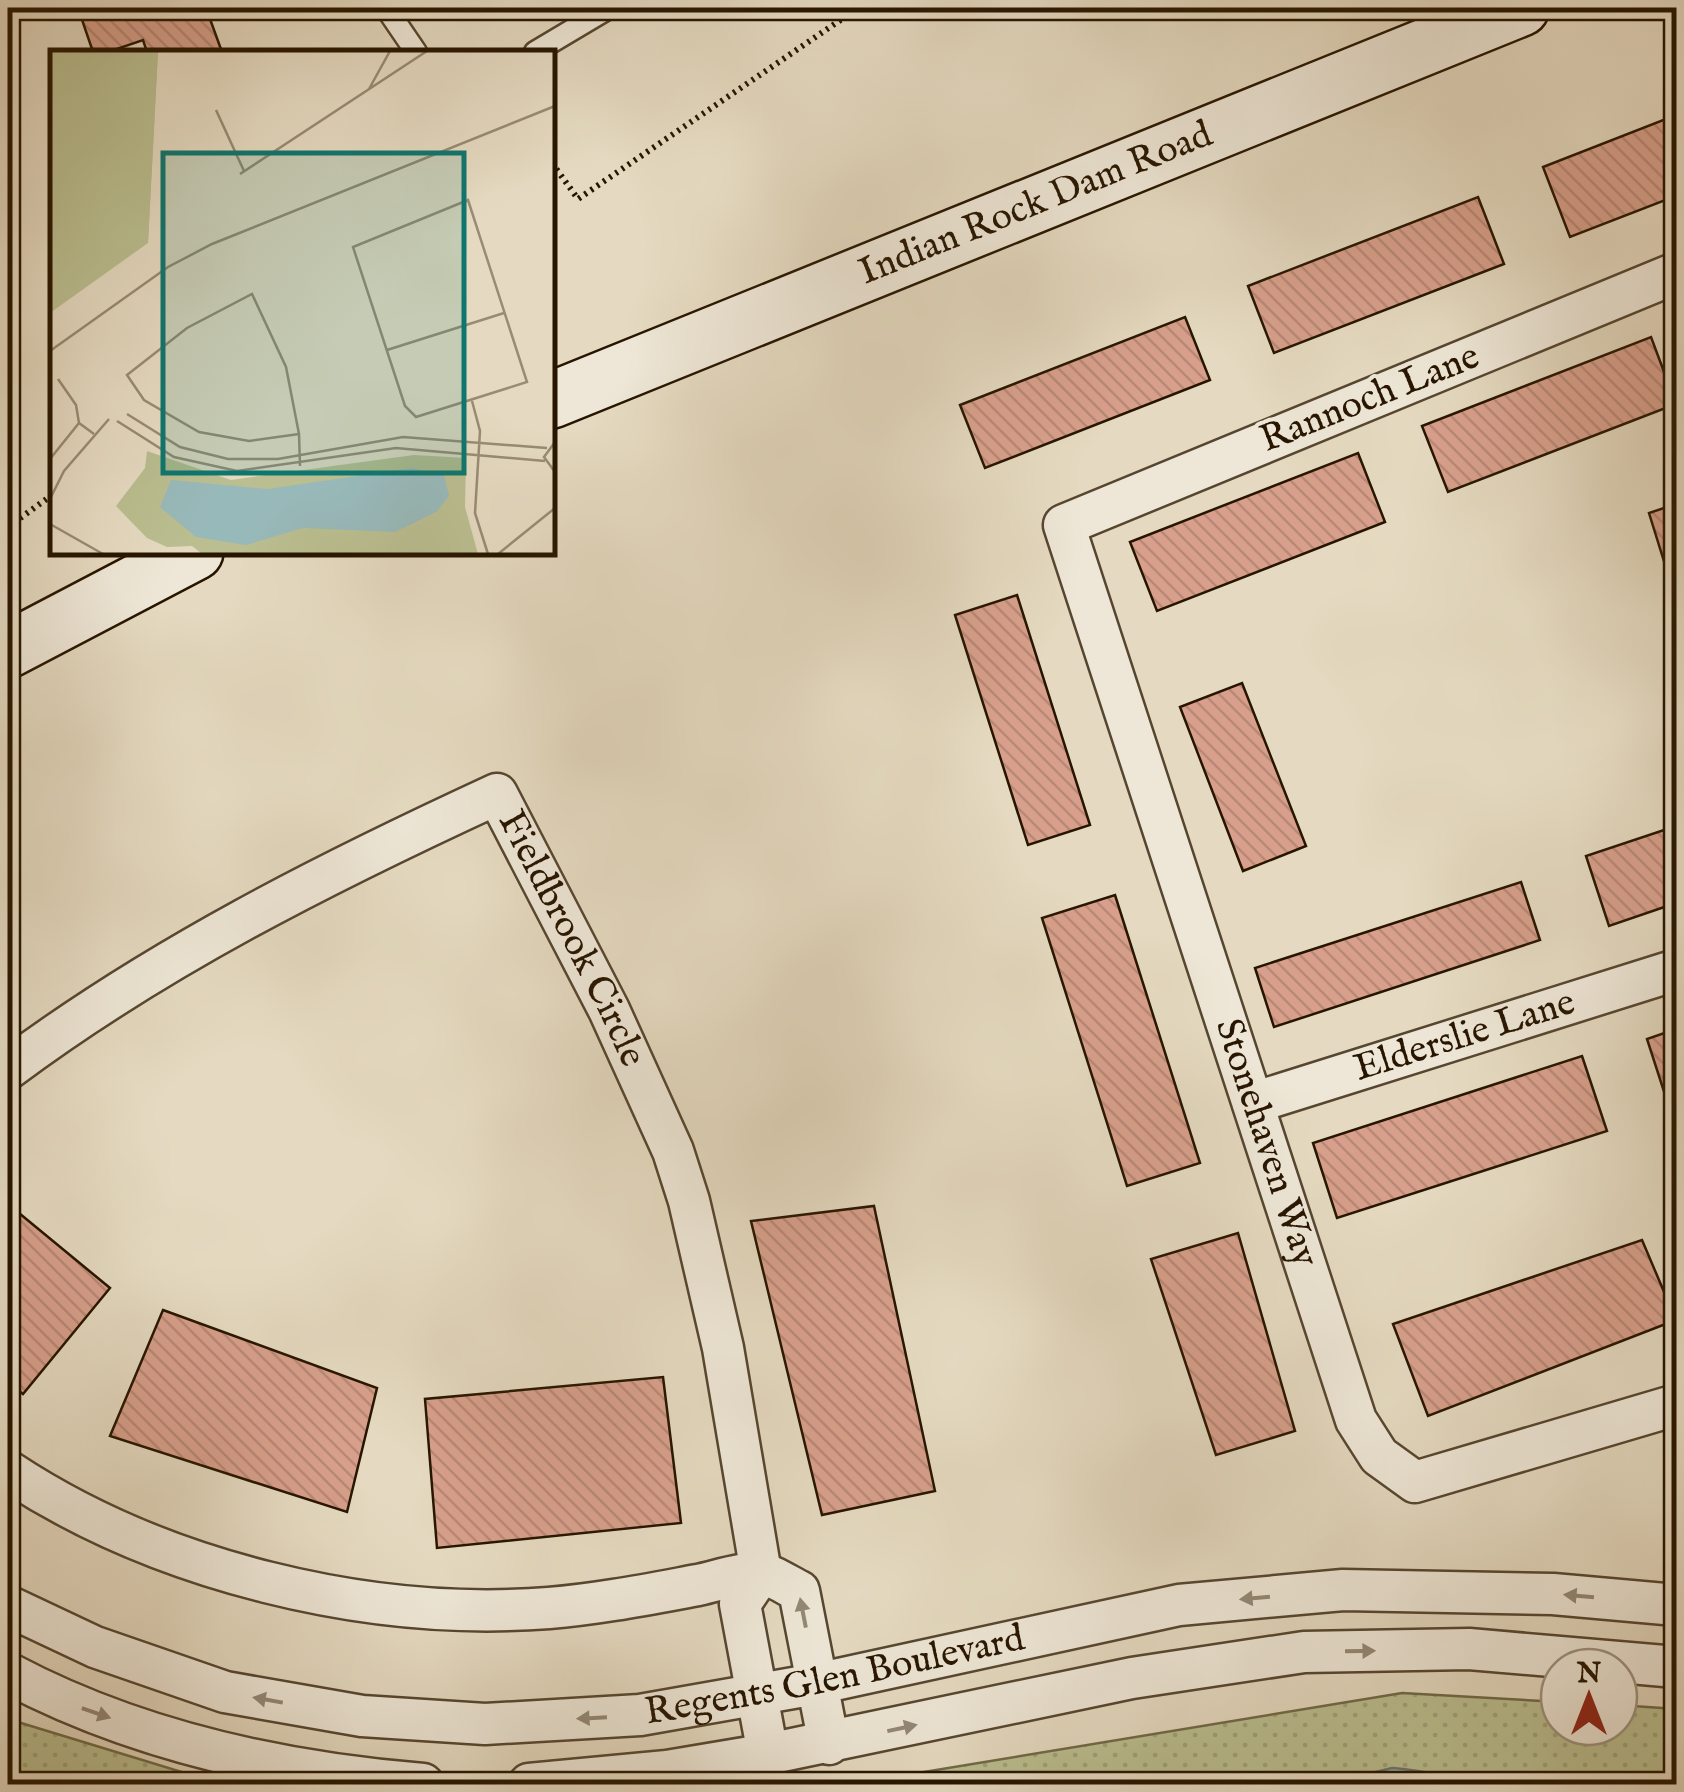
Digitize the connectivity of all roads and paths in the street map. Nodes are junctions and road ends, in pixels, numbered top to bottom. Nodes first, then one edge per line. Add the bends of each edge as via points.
1 (386, 8) edge
2 (609, 8) edge
3 (858, 8) edge
4 (1521, 8) edge
5 (415, 50) edge
6 (539, 50) edge
7 (555, 167) edge
8 (1676, 273) edge
9 (555, 399) edge
10 (50, 496) edge
11 (1064, 526) joint
12 (8, 528) edge
13 (189, 555) edge
14 (8, 650) edge
15 (1676, 970) edge
16 (8, 1070) edge
17 (1252, 1103) junction
18 (1676, 1405) edge
19 (8, 1471) edge
20 (761, 1573) junction
21 (1676, 1605) edge
22 (8, 1606) edge
23 (1676, 1667) edge
24 (8, 1672) edge
25 (816, 1684) junction
26 (756, 1694) junction
27 (828, 1744) junction
28 (768, 1754) junction
29 (423, 1784) edge
30 (530, 1784) edge

1 - 5 lane
2 - 6 lane
3 - 7 path via 578,199
4 - 9 street, Indian Rock Dam Road
8 - 11 street, Rannoch Lane
10 - 12 path
11 - 17 street, Stonehaven Way
13 - 14 street
15 - 17 street, Elderslie Lane
16 - 20 street, Fieldbrook Circle via 252,915 497,794 617,1026 673,1151 719,1330
17 - 18 street, Stonehaven Way via 1356,1420 1379,1456 1415,1482
19 - 20 street via 110,1528 202,1565 394,1605 481,1612 551,1608
25 -> 20 street via 799,1592
20 - 26 street via 740,1604
21 -> 25 street, Regents Glen Boulevard via 1553,1594 1343,1590 1197,1603
26 -> 22 street, Regents Glen Boulevard via 640,1715 504,1723 362,1716 225,1692 96,1648
27 -> 23 street, Regents Glen Boulevard via 1132,1678 1304,1652 1469,1649
24 -> 29 street via 62,1702 194,1748 335,1776
25 - 26 street, Regents Glen Boulevard
25 - 27 street
26 - 28 street
27 - 28 street, Regents Glen Boulevard
28 - 30 street, Regents Glen Boulevard

